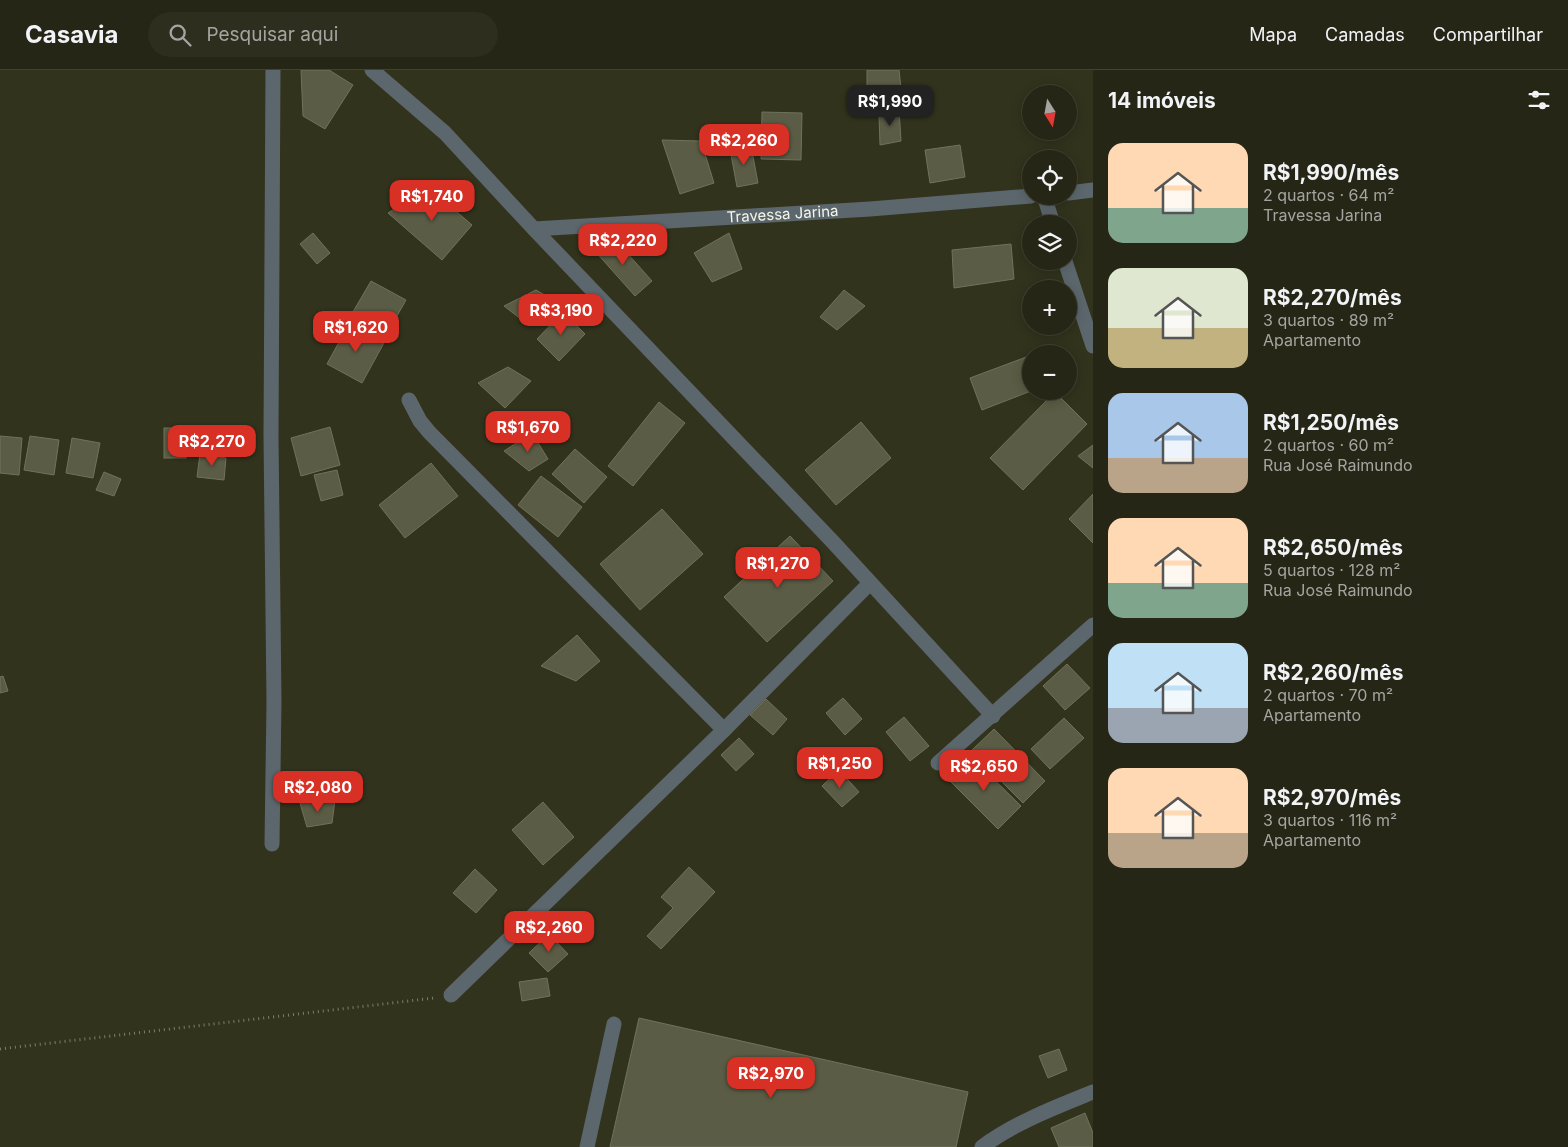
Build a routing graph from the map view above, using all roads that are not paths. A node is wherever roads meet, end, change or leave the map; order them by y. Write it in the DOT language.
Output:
graph roads {
  1 [pos="272,70"];
  2 [pos="372,70"];
  3 [pos="1093,190"];
  4 [pos="1077,192"];
  5 [pos="1022,197"];
  6 [pos="534,229"];
  7 [pos="1068,270"];
  8 [pos="1093,346"];
  9 [pos="408,400"];
  10 [pos="870,582"];
  11 [pos="1093,625"];
  12 [pos="993,716"];
  13 [pos="724,730"];
  14 [pos="938,763"];
  15 [pos="272,844"];
  16 [pos="451,995"];
  17 [pos="614,1024"];
  18 [pos="1093,1092"];
  19 [pos="998,1142"];
  20 [pos="587,1147"];
  21 [pos="982,1147"];
  1 -- 15 [label="street"];
  2 -- 6 [label="street"];
  3 -- 4 [label="street"];
  5 -- 6 [label="street, Travessa Jarina"];
  6 -- 10 [label="street"];
  7 -- 8 [label="street"];
  9 -- 13 [label="street"];
  10 -- 12 [label="street"];
  10 -- 13 [label="street"];
  11 -- 12 [label="street"];
  12 -- 14 [label="street"];
  13 -- 16 [label="street"];
  17 -- 20 [label="street"];
  18 -- 19 [label="street"];
  19 -- 21 [label="street"];
}
